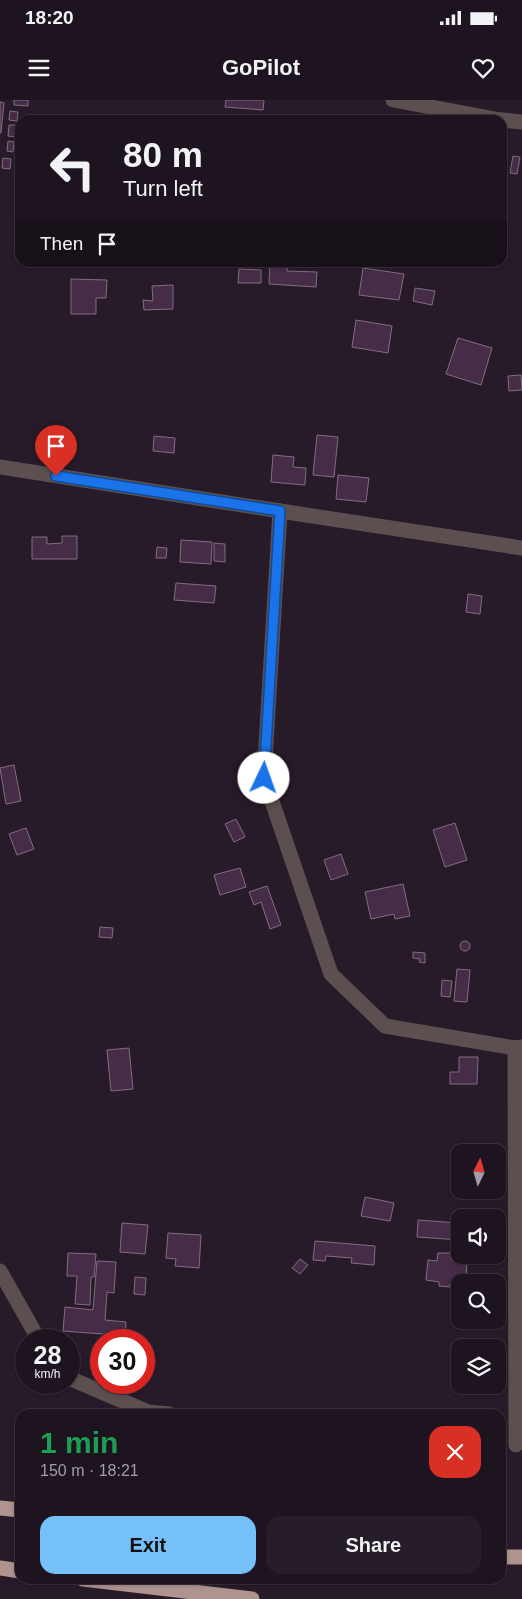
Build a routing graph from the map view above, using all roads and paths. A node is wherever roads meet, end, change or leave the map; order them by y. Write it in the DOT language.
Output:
graph roads {
  1 [pos="393,100"];
  2 [pos="475,115"];
  3 [pos="507,120"];
  4 [pos="522,122"];
  5 [pos="0,467"];
  6 [pos="280,511"];
  7 [pos="522,548"];
  8 [pos="518,1048"];
  9 [pos="0,1271"];
  10 [pos="33,1329"];
  11 [pos="80,1383"];
  12 [pos="141,1409"];
  13 [pos="513,1444"];
  14 [pos="0,1508"];
  15 [pos="15,1510"];
  16 [pos="506,1557"];
  17 [pos="522,1557"];
  18 [pos="0,1568"];
  19 [pos="15,1570"];
  20 [pos="125,1584"];
  21 [pos="252,1599"];
  1 -- 2 [label="street"];
  3 -- 4 [label="street"];
  5 -- 6 [label="street"];
  6 -- 7 [label="street"];
  6 -- 8 [label="street"];
  8 -- 13 [label="street"];
  9 -- 10 [label="street"];
  11 -- 12 [label="street"];
  14 -- 15 [label="highway"];
  16 -- 17 [label="highway"];
  18 -- 19 [label="highway"];
  20 -- 21 [label="highway"];
}
